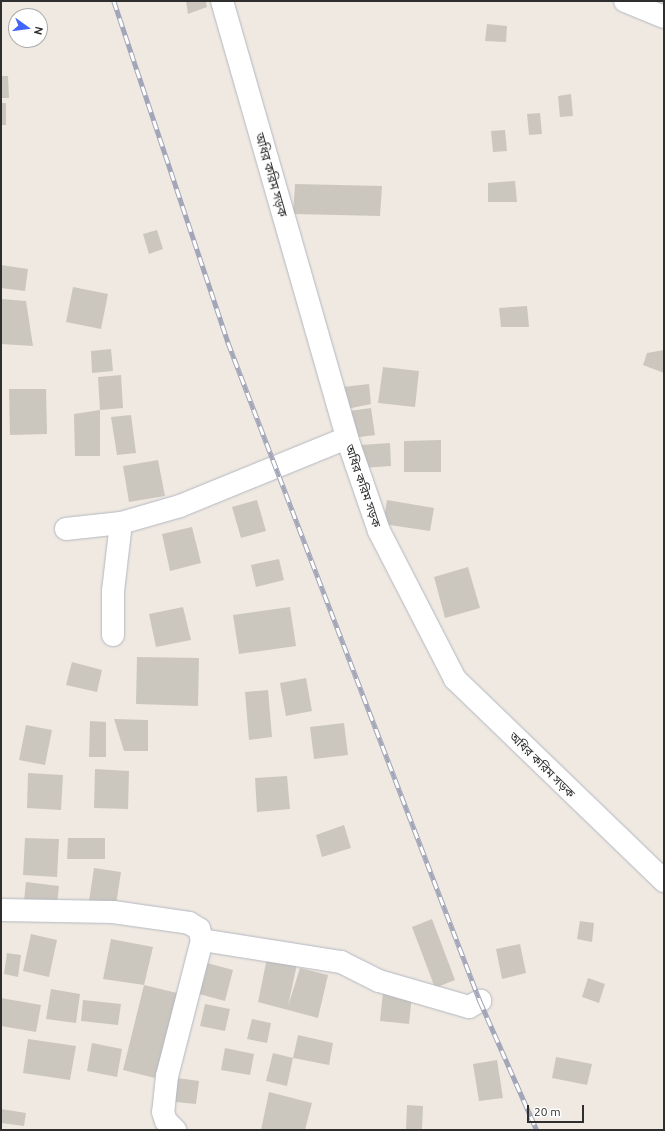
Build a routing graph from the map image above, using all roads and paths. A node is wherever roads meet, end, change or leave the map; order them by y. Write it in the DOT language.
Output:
graph roads {
  1 [pos="222,1"];
  2 [pos="625,1"];
  3 [pos="656,10"];
  4 [pos="347,438"];
  5 [pos="121,523"];
  6 [pos="66,528"];
  7 [pos="113,635"];
  8 [pos="664,881"];
  9 [pos="1,910"];
  10 [pos="202,940"];
  11 [pos="480,1001"];
  12 [pos="175,1130"];
  1 -- 4 [label="street, অধির করিম সড়ক"];
  2 -- 3 [label="street"];
  4 -- 5 [label="street"];
  4 -- 8 [label="street, অধির করিম সড়ক"];
  5 -- 6 [label="street"];
  5 -- 7 [label="street"];
  9 -- 10 [label="street"];
  10 -- 11 [label="street"];
  10 -- 12 [label="street"];
}
